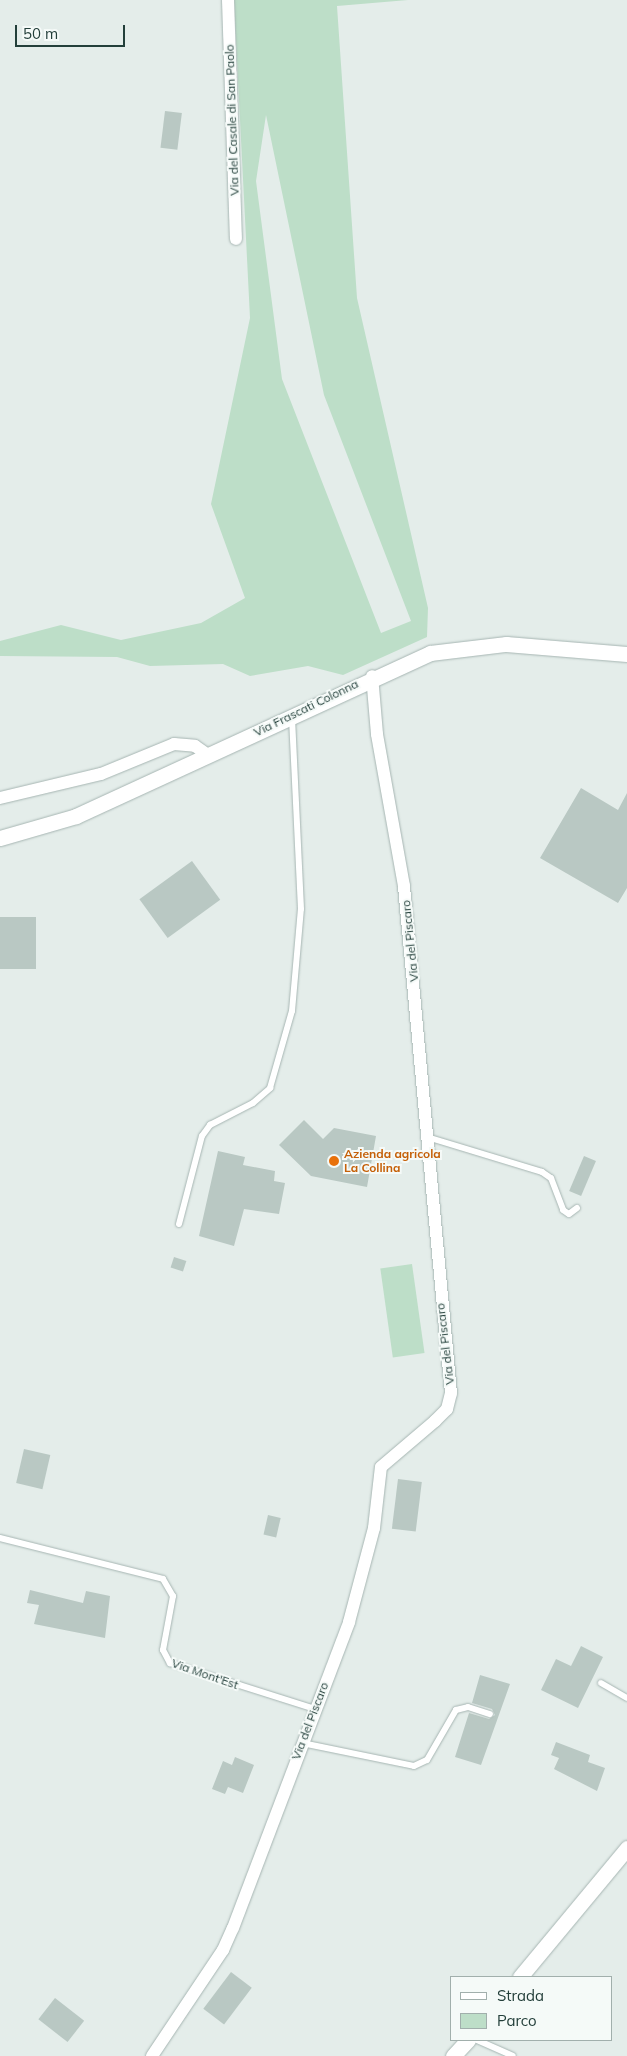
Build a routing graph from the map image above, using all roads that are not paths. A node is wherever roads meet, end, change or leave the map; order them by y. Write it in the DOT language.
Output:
graph roads {
  1 [pos="228,0"];
  2 [pos="236,240"];
  3 [pos="627,654"];
  4 [pos="372,676"];
  5 [pos="292,716"];
  6 [pos="208,755"];
  7 [pos="0,798"];
  8 [pos="0,838"];
  9 [pos="427,1137"];
  10 [pos="577,1208"];
  11 [pos="179,1224"];
  12 [pos="0,1538"];
  13 [pos="601,1684"];
  14 [pos="627,1698"];
  15 [pos="315,1709"];
  16 [pos="490,1714"];
  17 [pos="302,1743"];
  18 [pos="627,1848"];
  19 [pos="521,1976"];
  20 [pos="467,2041"];
  21 [pos="479,2041"];
  22 [pos="152,2056"];
  23 [pos="453,2056"];
  24 [pos="513,2056"];
  1 -- 2 [label="street, Via del Casale di San Paolo"];
  3 -- 4 [label="street, Via Frascati Colonna"];
  4 -- 5 [label="street, Via Frascati Colonna"];
  4 -- 9 [label="street, Via del Piscaro"];
  5 -- 6 [label="street, Via Frascati Colonna"];
  5 -- 11 [label="lane"];
  6 -- 7 [label="street"];
  6 -- 8 [label="street, Via Frascati Colonna"];
  9 -- 10 [label="lane"];
  9 -- 15 [label="street, Via del Piscaro"];
  12 -- 15 [label="lane, Via Mont'Est"];
  13 -- 14 [label="lane"];
  15 -- 17 [label="street, Via del Piscaro"];
  16 -- 17 [label="lane"];
  17 -- 22 [label="street, Via del Piscaro"];
  18 -- 19 [label="street"];
  20 -- 23 [label="street"];
  21 -- 24 [label="lane"];
}
